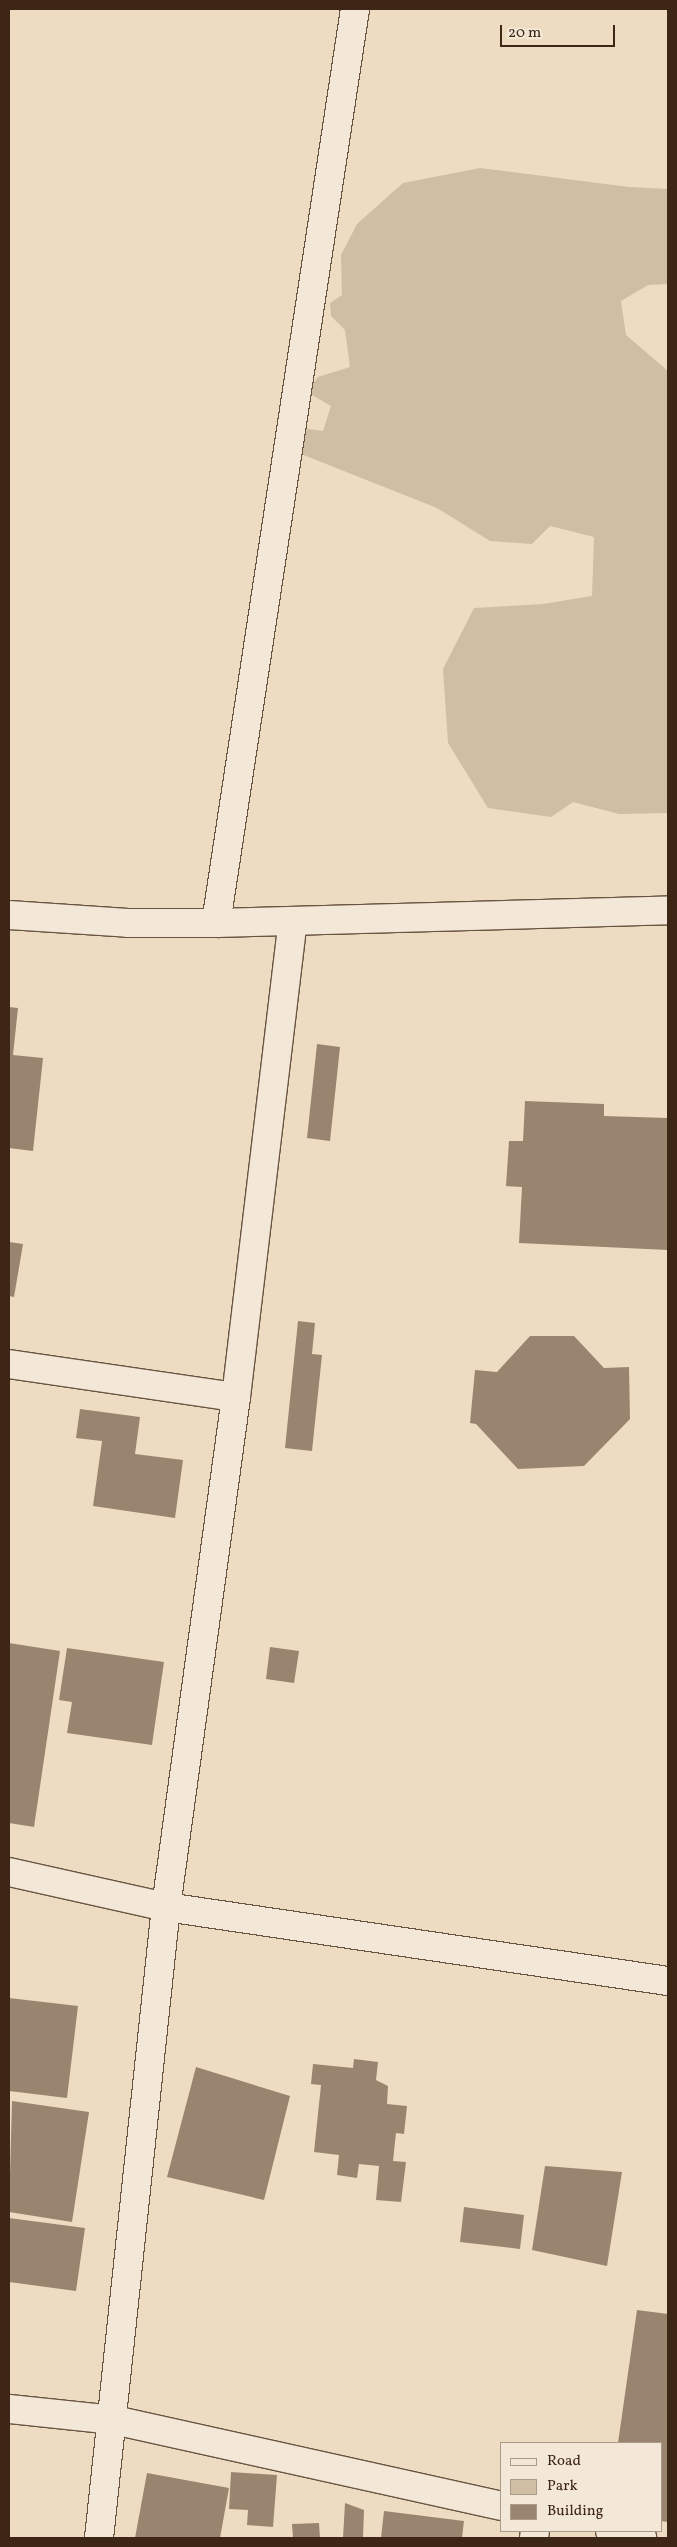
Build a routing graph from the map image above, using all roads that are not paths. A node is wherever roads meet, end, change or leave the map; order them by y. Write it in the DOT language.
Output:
graph roads {
  1 [pos="355,9"];
  2 [pos="668,910"];
  3 [pos="9,915"];
  4 [pos="293,921"];
  5 [pos="216,923"];
  6 [pos="9,1364"];
  7 [pos="236,1397"];
  8 [pos="9,1872"];
  9 [pos="166,1907"];
  10 [pos="668,1981"];
  11 [pos="9,2409"];
  12 [pos="114,2420"];
  13 [pos="500,2506"];
  14 [pos="615,2532"];
  15 [pos="99,2538"];
  16 [pos="642,2538"];
  1 -- 5 [label="street"];
  2 -- 4 [label="street"];
  3 -- 5 [label="street"];
  4 -- 5 [label="street"];
  4 -- 7 [label="street"];
  6 -- 7 [label="street"];
  7 -- 9 [label="street"];
  8 -- 9 [label="street"];
  9 -- 10 [label="street"];
  9 -- 12 [label="street"];
  11 -- 12 [label="street"];
  12 -- 13 [label="street"];
  12 -- 15 [label="street"];
  14 -- 16 [label="street"];
}
